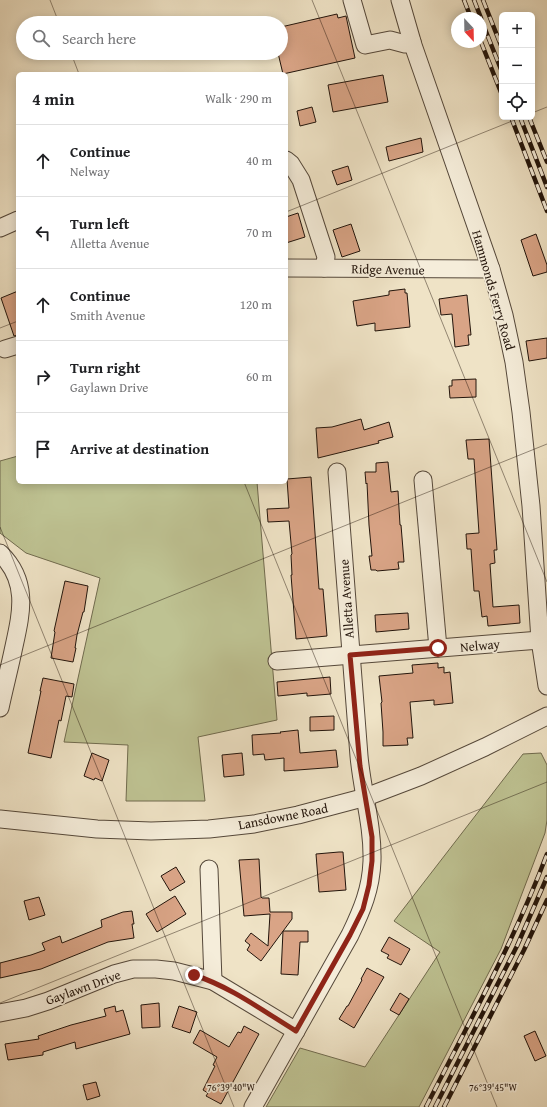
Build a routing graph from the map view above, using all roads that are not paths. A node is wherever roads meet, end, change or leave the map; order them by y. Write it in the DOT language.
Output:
graph roads {
  1 [pos="352,0"];
  2 [pos="400,0"];
  3 [pos="412,42"];
  4 [pos="288,162"];
  5 [pos="16,221"];
  6 [pos="0,228"];
  7 [pos="288,268"];
  8 [pos="324,268"];
  9 [pos="490,269"];
  10 [pos="337,472"];
  11 [pos="423,480"];
  12 [pos="0,553"];
  13 [pos="540,640"];
  14 [pos="438,648"];
  15 [pos="350,655"];
  16 [pos="277,661"];
  17 [pos="547,686"];
  18 [pos="0,708"];
  19 [pos="547,716"];
  20 [pos="366,797"];
  21 [pos="0,820"];
  22 [pos="209,869"];
  23 [pos="213,981"];
  24 [pos="0,1013"];
  25 [pos="296,1031"];
  26 [pos="253,1107"];
  1 -- 3 [label="street"];
  2 -- 3 [label="street, Hammonds Ferry Road"];
  3 -- 9 [label="street, Hammonds Ferry Road"];
  4 -- 8 [label="street"];
  5 -- 6 [label="street"];
  7 -- 8 [label="street, Ridge Avenue"];
  8 -- 9 [label="street, Ridge Avenue"];
  9 -- 13 [label="street, Hammonds Ferry Road"];
  10 -- 15 [label="street, Alletta Avenue"];
  11 -- 14 [label="street"];
  12 -- 18 [label="street"];
  13 -- 14 [label="street, Nelway"];
  13 -- 17 [label="street, Hammonds Ferry Road"];
  14 -- 15 [label="street, Nelway"];
  15 -- 16 [label="street, Nelway"];
  15 -- 20 [label="street, Alletta Avenue"];
  19 -- 20 [label="street, Lansdowne Road"];
  20 -- 21 [label="street, Lansdowne Road"];
  20 -- 25 [label="street, Alletta Avenue"];
  22 -- 23 [label="street"];
  23 -- 24 [label="street, Gaylawn Drive"];
  23 -- 25 [label="street, Gaylawn Drive"];
  25 -- 26 [label="street, Alletta Avenue"];
}
